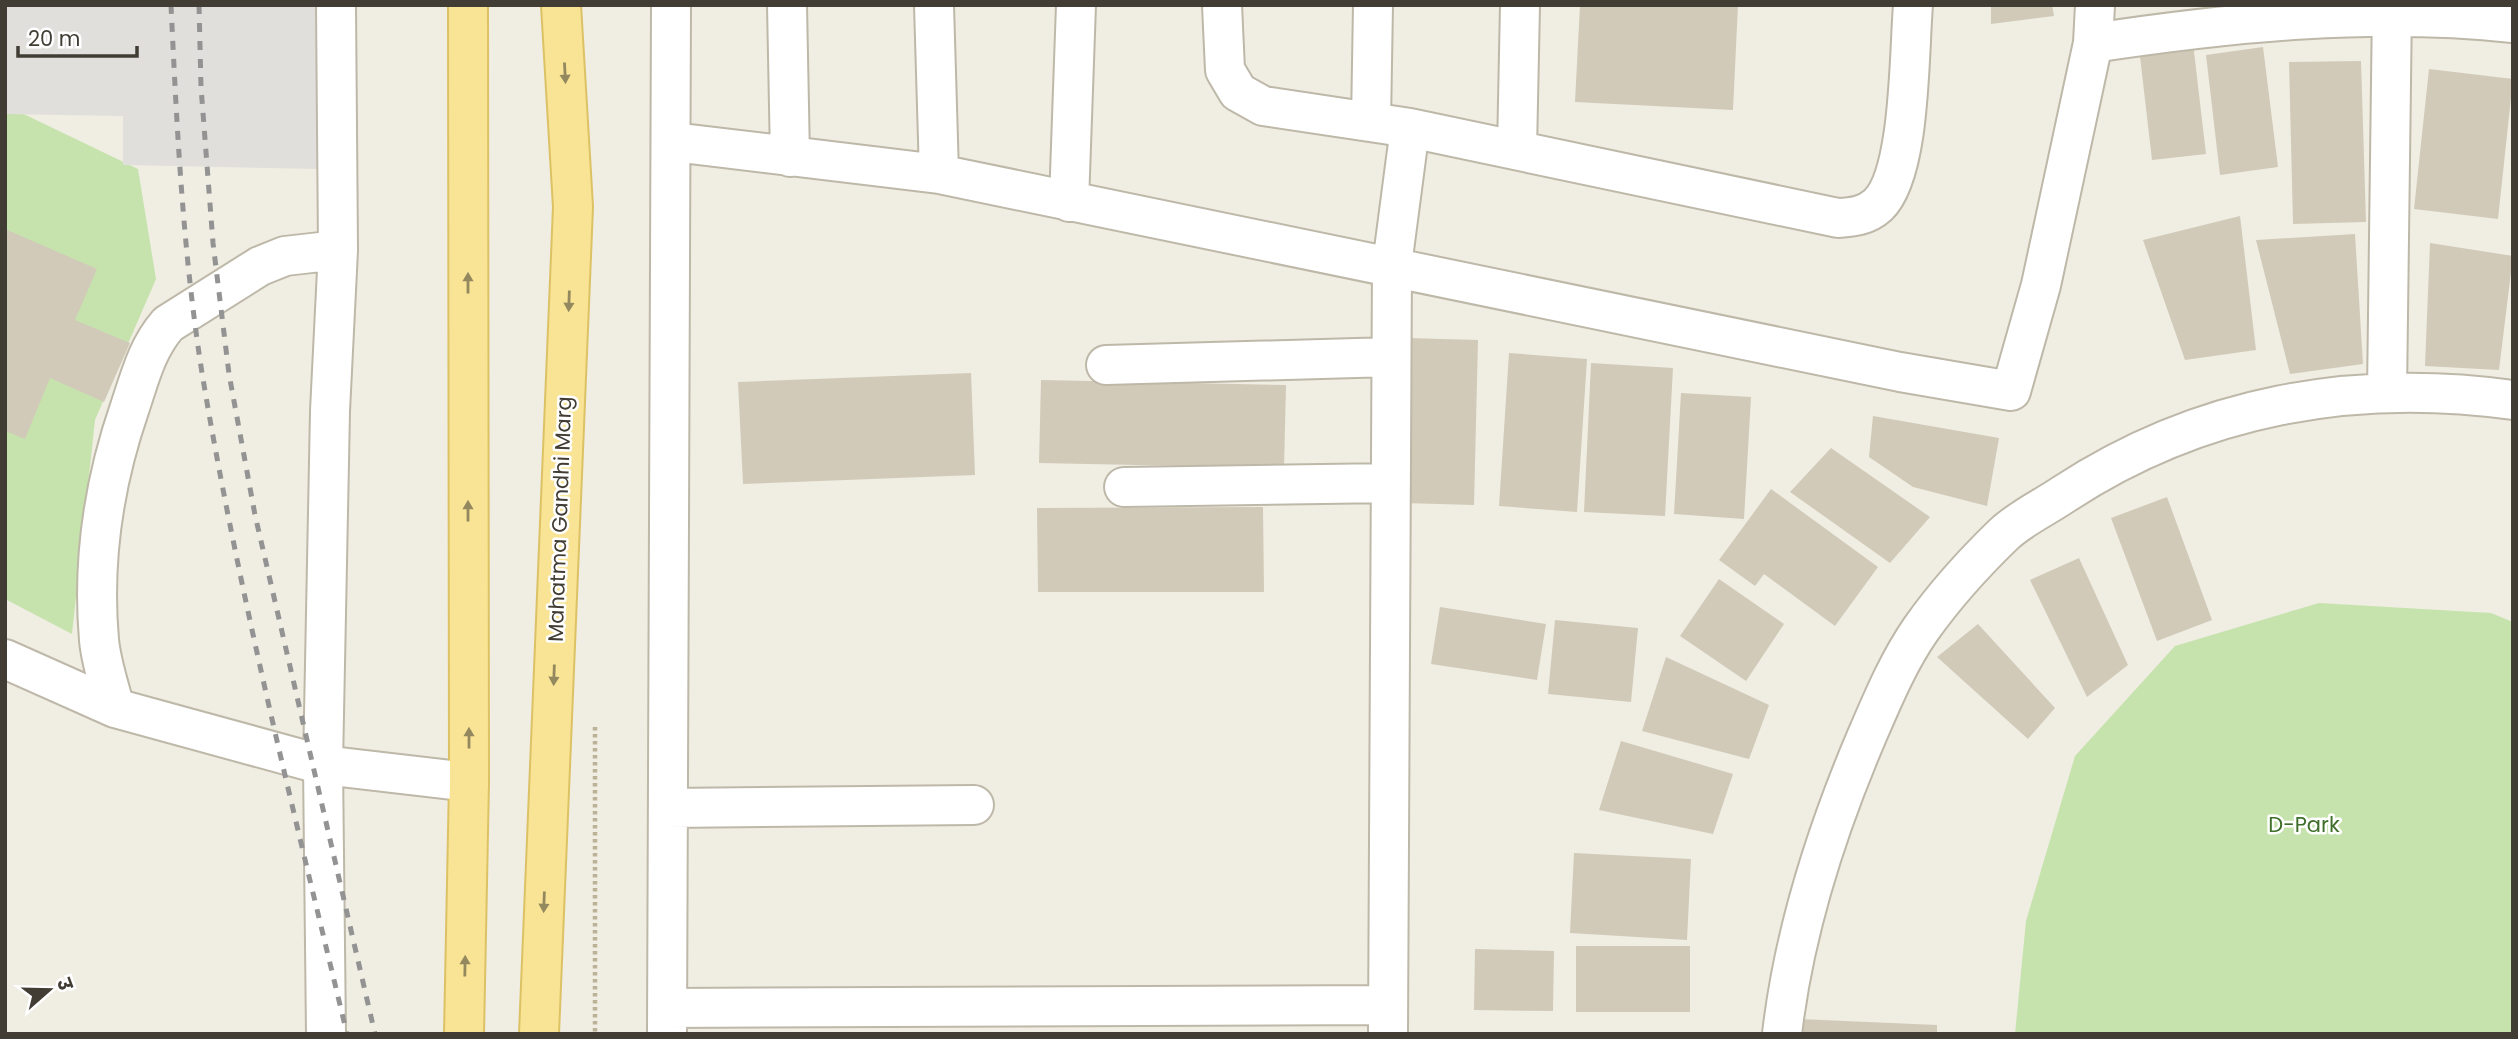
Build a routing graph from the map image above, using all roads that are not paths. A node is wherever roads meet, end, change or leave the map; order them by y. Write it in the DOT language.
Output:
graph roads {
  1 [pos="336,5"];
  2 [pos="468,5"];
  3 [pos="561,5"];
  4 [pos="671,5"];
  5 [pos="787,5"];
  6 [pos="934,5"];
  7 [pos="1076,5"];
  8 [pos="1222,5"];
  9 [pos="1373,5"];
  10 [pos="1520,5"];
  11 [pos="1913,5"];
  12 [pos="2095,5"];
  13 [pos="2392,11"];
  14 [pos="2513,23"];
  15 [pos="2093,43"];
  16 [pos="1371,122"];
  17 [pos="1410,128"];
  18 [pos="673,142"];
  19 [pos="1517,150"];
  20 [pos="790,157"];
  21 [pos="939,174"];
  22 [pos="1069,202"];
  23 [pos="338,250"];
  24 [pos="1392,265"];
  25 [pos="1391,357"];
  26 [pos="1106,365"];
  27 [pos="2387,393"];
  28 [pos="2513,400"];
  29 [pos="1391,483"];
  30 [pos="1124,487"];
  31 [pos="5,659"];
  32 [pos="115,708"];
  33 [pos="323,765"];
  34 [pos="469,782"];
  35 [pos="974,805"];
  36 [pos="668,808"];
  37 [pos="1388,1019"];
  38 [pos="667,1021"];
  39 [pos="326,1034"];
  40 [pos="464,1034"];
  41 [pos="538,1034"];
  42 [pos="1782,1034"];
  1 -- 23 [label="street"];
  34 -- 2 [label="main road, one-way"];
  3 -- 41 [label="main road, Mahatma Gandhi Marg, one-way"];
  4 -- 18 [label="street"];
  5 -- 20 [label="street"];
  6 -- 21 [label="street"];
  7 -- 22 [label="street"];
  8 -- 16 [label="street"];
  9 -- 16 [label="street"];
  10 -- 19 [label="street"];
  11 -- 19 [label="street"];
  12 -- 15 [label="street"];
  13 -- 14 [label="street"];
  13 -- 15 [label="street"];
  13 -- 27 [label="street"];
  15 -- 24 [label="street"];
  16 -- 17 [label="street"];
  17 -- 19 [label="street"];
  17 -- 24 [label="street"];
  18 -- 20 [label="street"];
  18 -- 36 [label="street"];
  20 -- 21 [label="street"];
  21 -- 22 [label="street"];
  22 -- 24 [label="street"];
  23 -- 32 [label="street"];
  23 -- 33 [label="street"];
  24 -- 25 [label="street"];
  25 -- 26 [label="street"];
  25 -- 29 [label="street"];
  27 -- 28 [label="street"];
  27 -- 42 [label="street"];
  29 -- 30 [label="street"];
  29 -- 37 [label="street"];
  31 -- 32 [label="street"];
  32 -- 33 [label="street"];
  33 -- 34 [label="street"];
  33 -- 39 [label="street"];
  40 -- 34 [label="main road, one-way"];
  35 -- 36 [label="street"];
  36 -- 38 [label="street"];
  37 -- 38 [label="street"];
}
